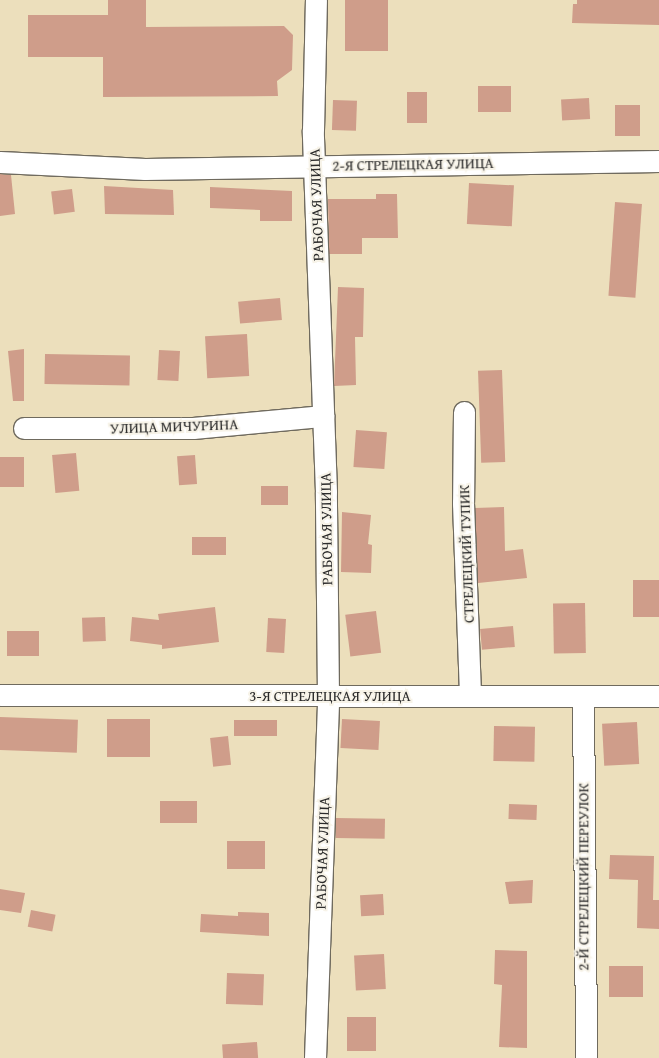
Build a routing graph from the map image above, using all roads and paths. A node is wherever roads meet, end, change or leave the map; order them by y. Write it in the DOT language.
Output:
graph roads {
  1 [pos="316,0"];
  2 [pos="659,161"];
  3 [pos="0,162"];
  4 [pos="314,165"];
  5 [pos="464,412"];
  6 [pos="323,416"];
  7 [pos="24,428"];
  8 [pos="0,695"];
  9 [pos="328,696"];
  10 [pos="470,696"];
  11 [pos="583,696"];
  12 [pos="659,696"];
  13 [pos="315,1058"];
  14 [pos="586,1058"];
  1 -- 4 [label="street, РАБОЧАЯ УЛИЦА"];
  2 -- 4 [label="street, 2-Я СТРЕЛЕЦКАЯ УЛИЦА"];
  3 -- 4 [label="street, 2-Я СТРЕЛЕЦКАЯ УЛИЦА"];
  4 -- 6 [label="street, РАБОЧАЯ УЛИЦА"];
  5 -- 10 [label="street, СТРЕЛЕЦКИЙ ТУПИК"];
  6 -- 7 [label="street, УЛИЦА МИЧУРИНА"];
  6 -- 9 [label="street, РАБОЧАЯ УЛИЦА"];
  8 -- 9 [label="street, 3-Я СТРЕЛЕЦКАЯ УЛИЦА"];
  9 -- 10 [label="street, 3-Я СТРЕЛЕЦКАЯ УЛИЦА"];
  9 -- 13 [label="street, РАБОЧАЯ УЛИЦА"];
  10 -- 11 [label="street, 3-Я СТРЕЛЕЦКАЯ УЛИЦА"];
  11 -- 12 [label="street, 3-Я СТРЕЛЕЦКАЯ УЛИЦА"];
  11 -- 14 [label="street, 2-Й СТРЕЛЕЦКИЙ ПЕРЕУЛОК"];
}
